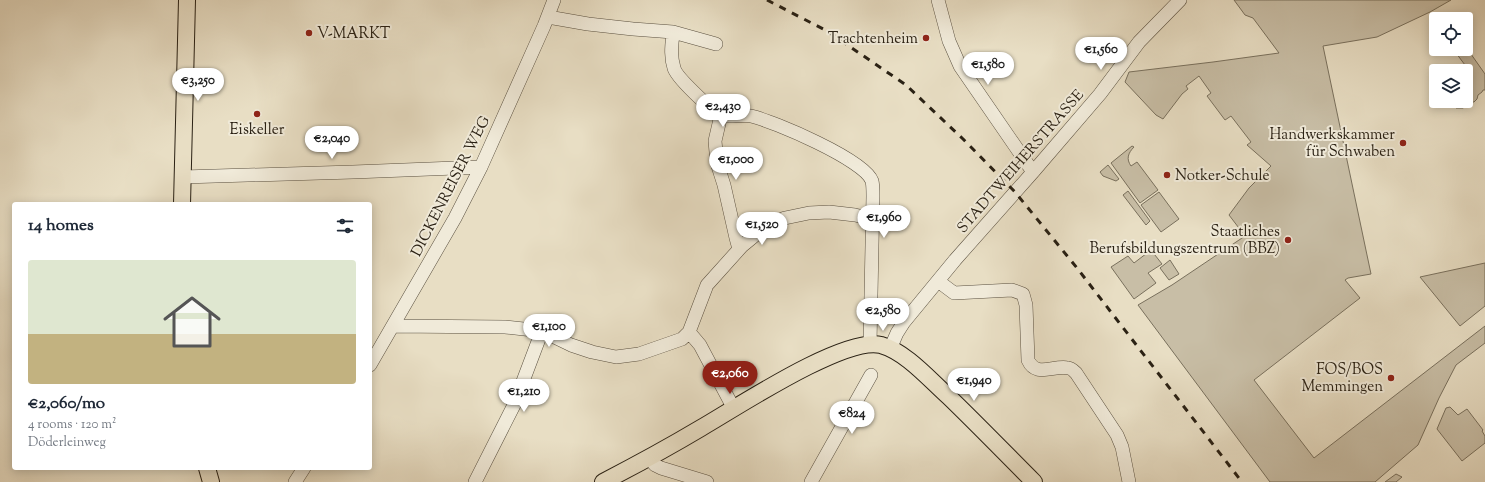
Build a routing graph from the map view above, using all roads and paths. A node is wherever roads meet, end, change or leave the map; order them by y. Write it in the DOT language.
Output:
graph roads {
  1 [pos="186,0"];
  2 [pos="554,0"];
  3 [pos="938,0"];
  4 [pos="1180,0"];
  5 [pos="548,17"];
  6 [pos="673,32"];
  7 [pos="716,44"];
  8 [pos="721,115"];
  9 [pos="481,167"];
  10 [pos="1033,172"];
  11 [pos="183,177"];
  12 [pos="182,202"];
  13 [pos="872,219"];
  14 [pos="739,249"];
  15 [pos="938,281"];
  16 [pos="393,326"];
  17 [pos="542,331"];
  18 [pos="689,332"];
  19 [pos="870,344"];
  20 [pos="890,349"];
  21 [pos="372,362"];
  22 [pos="871,375"];
  23 [pos="734,409"];
  24 [pos="649,458"];
  25 [pos="205,470"];
  26 [pos="207,470"];
  27 [pos="303,470"];
  28 [pos="202,482"];
  29 [pos="211,482"];
  30 [pos="295,482"];
  31 [pos="475,482"];
  32 [pos="603,482"];
  33 [pos="707,482"];
  34 [pos="811,482"];
  35 [pos="1034,482"];
  36 [pos="1129,482"];
  1 -- 11 [label="main road"];
  2 -- 5 [label="street, DICKENREISER WEG"];
  3 -- 10 [label="street"];
  4 -- 10 [label="street, STADTWEIHERSTRASSE"];
  5 -- 6 [label="street"];
  5 -- 9 [label="street, DICKENREISER WEG"];
  6 -- 7 [label="street"];
  6 -- 8 [label="street"];
  8 -- 13 [label="street"];
  8 -- 14 [label="street"];
  9 -- 11 [label="street"];
  9 -- 16 [label="street, DICKENREISER WEG"];
  10 -- 15 [label="street, STADTWEIHERSTRASSE"];
  11 -- 12 [label="main road"];
  13 -- 14 [label="street"];
  13 -- 19 [label="street"];
  14 -- 18 [label="street"];
  15 -- 20 [label="street, STADTWEIHERSTRASSE"];
  15 -- 36 [label="street"];
  16 -- 17 [label="street"];
  16 -- 21 [label="street, DICKENREISER WEG"];
  17 -- 18 [label="street"];
  17 -- 31 [label="street"];
  18 -- 23 [label="street"];
  19 -- 20 [label="main road"];
  19 -- 23 [label="main road"];
  20 -- 35 [label="main road"];
  22 -- 34 [label="street"];
  23 -- 24 [label="main road"];
  24 -- 32 [label="main road"];
  24 -- 33 [label="street"];
  25 -- 28 [label="main road"];
  26 -- 29 [label="main road"];
  27 -- 30 [label="street"];
}
